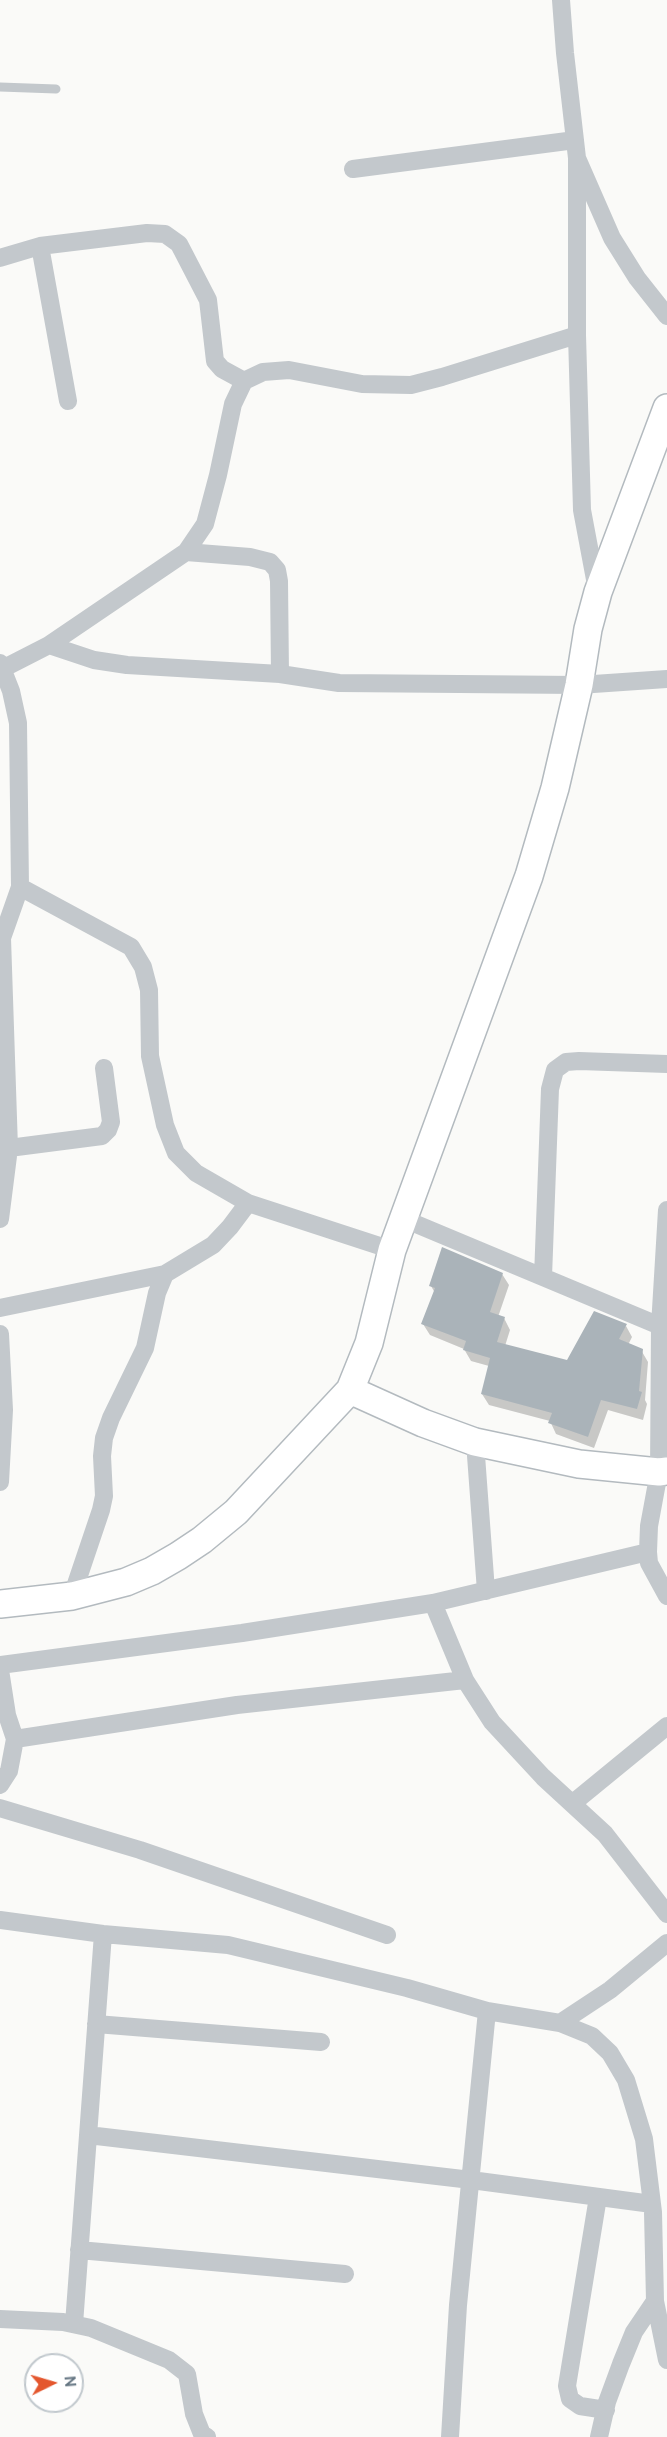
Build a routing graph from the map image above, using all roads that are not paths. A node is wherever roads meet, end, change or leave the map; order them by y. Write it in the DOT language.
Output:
graph roads {
  1 [pos="561,0"];
  2 [pos="0,87"];
  3 [pos="56,89"];
  4 [pos="576,149"];
  5 [pos="353,169"];
  6 [pos="40,246"];
  7 [pos="0,258"];
  8 [pos="667,316"];
  9 [pos="577,335"];
  10 [pos="244,381"];
  11 [pos="68,401"];
  12 [pos="665,425"];
  13 [pos="186,552"];
  14 [pos="597,592"];
  15 [pos="49,645"];
  16 [pos="2,665"];
  17 [pos="280,674"];
  18 [pos="667,679"];
  19 [pos="579,685"];
  20 [pos="20,887"];
  21 [pos="1,938"];
  22 [pos="667,1064"];
  23 [pos="104,1068"];
  24 [pos="9,1148"];
  25 [pos="248,1203"];
  26 [pos="667,1210"];
  27 [pos="0,1219"];
  28 [pos="404,1219"];
  29 [pos="392,1250"];
  30 [pos="165,1274"];
  31 [pos="543,1277"];
  32 [pos="0,1308"];
  33 [pos="660,1326"];
  34 [pos="0,1334"];
  35 [pos="350,1390"];
  36 [pos="475,1443"];
  37 [pos="663,1471"];
  38 [pos="0,1482"];
  39 [pos="648,1552"];
  40 [pos="486,1591"];
  41 [pos="72,1596"];
  42 [pos="667,1596"];
  43 [pos="0,1604"];
  44 [pos="433,1604"];
  45 [pos="0,1665"];
  46 [pos="0,1670"];
  47 [pos="465,1680"];
  48 [pos="4,1716"];
  49 [pos="667,1726"];
  50 [pos="15,1739"];
  51 [pos="0,1785"];
  52 [pos="573,1803"];
  53 [pos="0,1808"];
  54 [pos="667,1914"];
  55 [pos="0,1920"];
  56 [pos="103,1934"];
  57 [pos="387,1935"];
  58 [pos="667,1943"];
  59 [pos="487,2011"];
  60 [pos="560,2023"];
  61 [pos="96,2024"];
  62 [pos="321,2042"];
  63 [pos="88,2136"];
  64 [pos="471,2180"];
  65 [pos="598,2197"];
  66 [pos="652,2204"];
  67 [pos="79,2250"];
  68 [pos="660,2266"];
  69 [pos="345,2274"];
  70 [pos="655,2301"];
  71 [pos="0,2319"];
  72 [pos="74,2324"];
  73 [pos="667,2360"];
  74 [pos="606,2410"];
  75 [pos="203,2436"];
  76 [pos="450,2437"];
  77 [pos="599,2437"];
  1 -- 4 [label="street"];
  2 -- 3 [label="lane"];
  4 -- 5 [label="street"];
  4 -- 8 [label="street"];
  4 -- 9 [label="street"];
  6 -- 7 [label="street"];
  6 -- 10 [label="street"];
  6 -- 11 [label="street"];
  9 -- 10 [label="street"];
  9 -- 14 [label="street"];
  10 -- 13 [label="street"];
  12 -- 14 [label="street"];
  13 -- 15 [label="street"];
  13 -- 17 [label="street"];
  14 -- 19 [label="street"];
  15 -- 16 [label="street"];
  15 -- 17 [label="street"];
  16 -- 20 [label="street"];
  17 -- 19 [label="street"];
  18 -- 19 [label="street"];
  19 -- 28 [label="street"];
  20 -- 21 [label="street"];
  20 -- 25 [label="street"];
  21 -- 24 [label="street"];
  22 -- 31 [label="street"];
  23 -- 24 [label="street"];
  24 -- 27 [label="street"];
  25 -- 29 [label="street"];
  25 -- 30 [label="street"];
  26 -- 33 [label="street"];
  28 -- 29 [label="street"];
  28 -- 31 [label="street"];
  29 -- 35 [label="street"];
  30 -- 32 [label="street"];
  30 -- 41 [label="street"];
  31 -- 33 [label="street"];
  33 -- 37 [label="street"];
  34 -- 38 [label="street"];
  35 -- 36 [label="street"];
  35 -- 41 [label="street"];
  36 -- 37 [label="street"];
  36 -- 40 [label="street"];
  37 -- 39 [label="street"];
  39 -- 40 [label="street"];
  39 -- 42 [label="street"];
  40 -- 44 [label="street"];
  41 -- 43 [label="street"];
  44 -- 45 [label="street"];
  44 -- 47 [label="street"];
  46 -- 48 [label="street"];
  47 -- 50 [label="street"];
  47 -- 52 [label="street"];
  48 -- 50 [label="street"];
  49 -- 52 [label="street"];
  50 -- 51 [label="street"];
  52 -- 54 [label="street"];
  53 -- 57 [label="street"];
  55 -- 56 [label="street"];
  56 -- 59 [label="street"];
  56 -- 61 [label="street"];
  58 -- 60 [label="street"];
  59 -- 60 [label="street"];
  59 -- 64 [label="street"];
  60 -- 66 [label="street"];
  61 -- 62 [label="street"];
  61 -- 63 [label="street"];
  63 -- 64 [label="street"];
  63 -- 67 [label="street"];
  64 -- 65 [label="street"];
  64 -- 76 [label="street"];
  65 -- 66 [label="street"];
  65 -- 74 [label="street"];
  66 -- 68 [label="street"];
  67 -- 69 [label="street"];
  67 -- 72 [label="street"];
  68 -- 70 [label="street"];
  70 -- 73 [label="street"];
  70 -- 74 [label="street"];
  71 -- 72 [label="street"];
  72 -- 75 [label="street"];
  74 -- 77 [label="street"];
}
